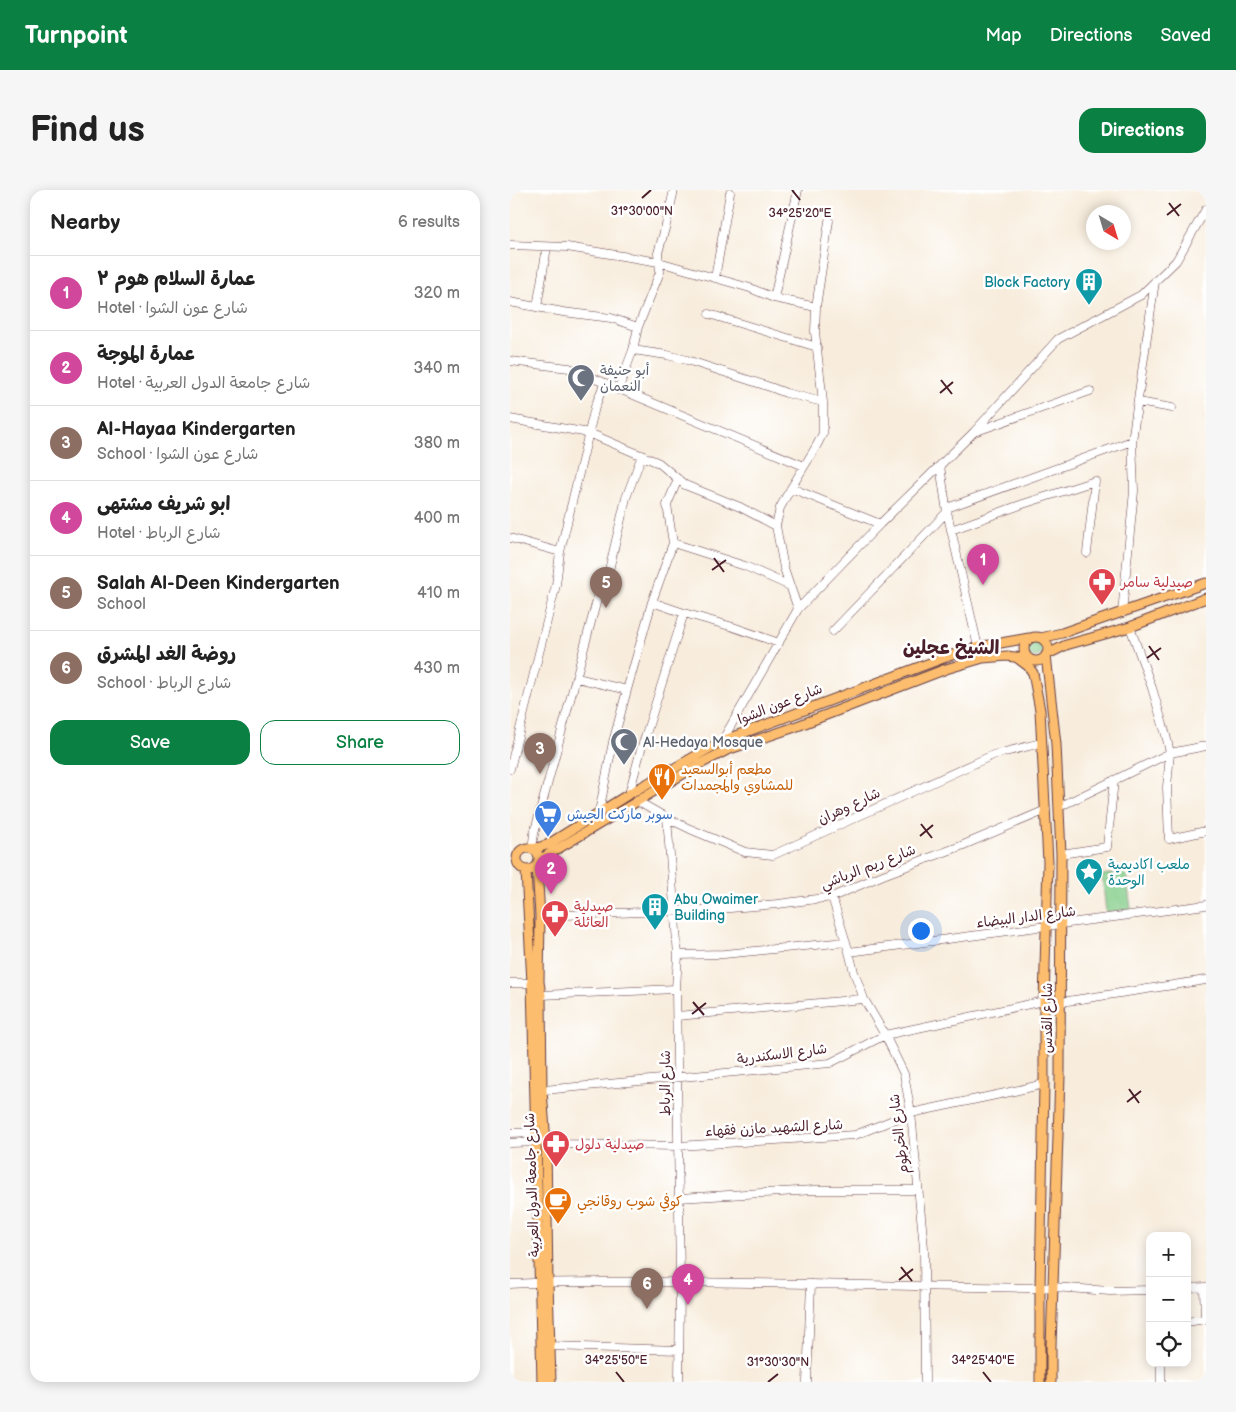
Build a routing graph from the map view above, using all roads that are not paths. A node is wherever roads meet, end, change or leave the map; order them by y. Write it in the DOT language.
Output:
graph roads {
  1 [pos="674,190"];
  2 [pos="798,190"];
  3 [pos="730,193"];
  4 [pos="1206,209"];
  5 [pos="829,221"];
  6 [pos="510,245"];
  7 [pos="546,247"];
  8 [pos="659,262"];
  9 [pos="715,278"];
  10 [pos="1155,281"];
  11 [pos="774,298"];
  12 [pos="510,302"];
  13 [pos="537,307"];
  14 [pos="816,307"];
  15 [pos="709,314"];
  16 [pos="638,327"];
  17 [pos="817,347"];
  18 [pos="634,350"];
  19 [pos="510,361"];
  20 [pos="604,384"];
  21 [pos="618,390"];
  22 [pos="1090,391"];
  23 [pos="823,402"];
  24 [pos="1138,402"];
  25 [pos="1172,408"];
  26 [pos="510,419"];
  27 [pos="974,432"];
  28 [pos="589,433"];
  29 [pos="1132,441"];
  30 [pos="642,455"];
  31 [pos="804,466"];
  32 [pos="940,466"];
  33 [pos="678,479"];
  34 [pos="791,488"];
  35 [pos="947,510"];
  36 [pos="880,524"];
  37 [pos="776,526"];
  38 [pos="951,530"];
  39 [pos="510,538"];
  40 [pos="673,543"];
  41 [pos="560,552"];
  42 [pos="1087,553"];
  43 [pos="1206,583"];
  44 [pos="790,586"];
  45 [pos="1206,598"];
  46 [pos="652,602"];
  47 [pos="798,610"];
  48 [pos="684,613"];
  49 [pos="1122,613"];
  50 [pos="1130,627"];
  51 [pos="833,631"];
  52 [pos="1029,638"];
  53 [pos="1041,638"];
  54 [pos="779,643"];
  55 [pos="978,647"];
  56 [pos="1061,648"];
  57 [pos="1046,656"];
  58 [pos="1016,657"];
  59 [pos="1028,659"];
  60 [pos="1047,670"];
  61 [pos="1032,673"];
  62 [pos="577,678"];
  63 [pos="627,690"];
  64 [pos="722,740"];
  65 [pos="1042,743"];
  66 [pos="1206,746"];
  67 [pos="1170,753"];
  68 [pos="510,770"];
  69 [pos="1114,780"];
  70 [pos="629,794"];
  71 [pos="637,802"];
  72 [pos="1060,807"];
  73 [pos="1046,810"];
  74 [pos="599,812"];
  75 [pos="667,818"];
  76 [pos="1206,832"];
  77 [pos="532,845"];
  78 [pos="510,850"];
  79 [pos="521,850"];
  80 [pos="1061,854"];
  81 [pos="538,863"];
  82 [pos="519,868"];
  83 [pos="832,898"];
  84 [pos="1206,905"];
  85 [pos="674,910"];
  86 [pos="540,916"];
  87 [pos="1061,925"];
  88 [pos="1046,927"];
  89 [pos="846,942"];
  90 [pos="850,952"];
  91 [pos="678,955"];
  92 [pos="1206,980"];
  93 [pos="532,982"];
  94 [pos="510,983"];
  95 [pos="676,989"];
  96 [pos="541,995"];
  97 [pos="864,999"];
  98 [pos="1044,1001"];
  99 [pos="1061,1002"];
  100 [pos="677,1016"];
  101 [pos="885,1035"];
  102 [pos="678,1077"];
  103 [pos="1044,1084"];
  104 [pos="544,1090"];
  105 [pos="911,1113"];
  106 [pos="510,1133"];
  107 [pos="543,1136"];
  108 [pos="536,1142"];
  109 [pos="510,1143"];
  110 [pos="678,1146"];
  111 [pos="918,1190"];
  112 [pos="680,1198"];
  113 [pos="544,1282"];
  114 [pos="680,1282"];
  115 [pos="510,1284"];
  116 [pos="811,1284"];
  117 [pos="924,1287"];
  118 [pos="1053,1287"];
  119 [pos="1040,1288"];
  120 [pos="1191,1288"];
  121 [pos="1205,1288"];
  122 [pos="1146,1290"];
  123 [pos="1191,1321"];
  124 [pos="550,1346"];
  125 [pos="679,1350"];
  126 [pos="1161,1367"];
  127 [pos="542,1382"];
  128 [pos="551,1382"];
  129 [pos="679,1382"];
  130 [pos="807,1382"];
  131 [pos="925,1382"];
  132 [pos="1040,1382"];
  133 [pos="1052,1382"];
  134 [pos="1161,1382"];
  1 -- 8 [label="street"];
  2 -- 11 [label="street"];
  3 -- 9 [label="street"];
  4 -- 10 [label="street"];
  5 -- 14 [label="street"];
  6 -- 7 [label="street"];
  7 -- 8 [label="street"];
  7 -- 13 [label="street"];
  8 -- 9 [label="street"];
  8 -- 16 [label="street"];
  9 -- 11 [label="street"];
  10 -- 24 [label="street"];
  10 -- 27 [label="street"];
  11 -- 14 [label="street"];
  12 -- 13 [label="street"];
  13 -- 16 [label="street"];
  14 -- 17 [label="street"];
  15 -- 17 [label="street"];
  16 -- 18 [label="street"];
  17 -- 23 [label="street"];
  18 -- 21 [label="street"];
  18 -- 23 [label="street"];
  19 -- 20 [label="street"];
  20 -- 21 [label="street"];
  20 -- 28 [label="street"];
  21 -- 31 [label="street"];
  22 -- 27 [label="street"];
  23 -- 31 [label="street"];
  24 -- 25 [label="street"];
  24 -- 29 [label="street"];
  26 -- 28 [label="street"];
  27 -- 32 [label="street"];
  28 -- 30 [label="street"];
  28 -- 41 [label="street"];
  29 -- 35 [label="street"];
  29 -- 49 [label="street"];
  30 -- 33 [label="street"];
  30 -- 62 [label="street"];
  31 -- 34 [label="street"];
  32 -- 35 [label="street"];
  32 -- 36 [label="street"];
  33 -- 37 [label="street"];
  33 -- 40 [label="street"];
  34 -- 36 [label="street"];
  34 -- 37 [label="street"];
  35 -- 38 [label="street"];
  35 -- 51 [label="street"];
  36 -- 47 [label="street"];
  37 -- 44 [label="street"];
  38 -- 42 [label="street"];
  38 -- 55 [label="street"];
  39 -- 41 [label="street"];
  40 -- 44 [label="street"];
  40 -- 46 [label="street"];
  41 -- 68 [label="street"];
  43 -- 49 [label="main road"];
  44 -- 47 [label="street"];
  45 -- 50 [label="main road"];
  46 -- 48 [label="street"];
  46 -- 63 [label="street"];
  47 -- 54 [label="street"];
  48 -- 54 [label="street"];
  48 -- 70 [label="street"];
  49 -- 53 [label="main road"];
  50 -- 56 [label="main road"];
  50 -- 67 [label="street"];
  52 -- 53 [label="main road"];
  52 -- 55 [label="main road, شارع عون الشوا"];
  52 -- 59 [label="main road"];
  53 -- 57 [label="main road"];
  54 -- 64 [label="street"];
  55 -- 64 [label="main road, شارع عون الشوا"];
  56 -- 57 [label="main road"];
  56 -- 60 [label="main road"];
  57 -- 59 [label="main road"];
  57 -- 60 [label="main road, شارع القدس"];
  58 -- 59 [label="main road, شارع عون الشوا"];
  58 -- 61 [label="main road"];
  58 -- 71 [label="main road, شارع عون الشوا"];
  59 -- 61 [label="main road, شارع القدس"];
  60 -- 72 [label="main road, شارع القدس"];
  61 -- 65 [label="main road, شارع القدس"];
  62 -- 63 [label="street"];
  62 -- 77 [label="street"];
  63 -- 74 [label="street"];
  64 -- 70 [label="main road, شارع عون الشوا"];
  65 -- 73 [label="main road, شارع القدس"];
  65 -- 75 [label="street, شارع وهران"];
  66 -- 67 [label="street"];
  67 -- 69 [label="street"];
  67 -- 76 [label="street"];
  69 -- 72 [label="street"];
  69 -- 80 [label="street"];
  70 -- 74 [label="main road, شارع عون الشوا"];
  71 -- 75 [label="street"];
  71 -- 81 [label="main road, شارع عون الشوا"];
  72 -- 80 [label="main road, شارع القدس"];
  73 -- 83 [label="street, شارع ريم الرياشي"];
  73 -- 88 [label="main road, شارع القدس"];
  74 -- 77 [label="main road, شارع عون الشوا"];
  75 -- 85 [label="street, شارع الرباط"];
  77 -- 79 [label="main road"];
  77 -- 81 [label="main road"];
  78 -- 79 [label="main road"];
  79 -- 82 [label="main road"];
  80 -- 87 [label="main road, شارع القدس"];
  81 -- 82 [label="main road"];
  81 -- 86 [label="main road, شارع جامعة الدول العربية"];
  82 -- 93 [label="main road, شارع جامعة الدول العربية"];
  83 -- 85 [label="street, شارع ريم الرياشي"];
  83 -- 89 [label="street, شارع الخرطوم"];
  84 -- 87 [label="street, شارع الدار البيضاء"];
  85 -- 86 [label="street, شارع ريم الرياشي"];
  85 -- 91 [label="street, شارع الرباط"];
  86 -- 96 [label="main road, شارع جامعة الدول العربية"];
  87 -- 88 [label="street, شارع الدار البيضاء"];
  87 -- 99 [label="main road, شارع القدس"];
  88 -- 90 [label="street, شارع الدار البيضاء"];
  88 -- 98 [label="main road, شارع القدس"];
  89 -- 90 [label="street, شارع الخرطوم"];
  89 -- 91 [label="street"];
  90 -- 97 [label="street, شارع الخرطوم"];
  91 -- 95 [label="street, شارع الرباط"];
  92 -- 99 [label="street"];
  93 -- 94 [label="street"];
  93 -- 107 [label="main road, شارع جامعة الدول العربية"];
  95 -- 96 [label="street"];
  95 -- 100 [label="street, شارع الرباط"];
  96 -- 107 [label="main road, شارع جامعة الدول العربية"];
  97 -- 100 [label="street"];
  97 -- 101 [label="street, شارع الخرطوم"];
  98 -- 101 [label="street, شارع الاسكندرية"];
  98 -- 103 [label="main road, شارع القدس"];
  99 -- 118 [label="main road, شارع القدس"];
  100 -- 102 [label="street, شارع الرباط"];
  101 -- 102 [label="street, شارع الاسكندرية"];
  101 -- 105 [label="street, شارع الخرطوم"];
  102 -- 104 [label="street, شارع الاسكندرية"];
  102 -- 110 [label="street, شارع الرباط"];
  103 -- 105 [label="street, شارع الشهيد مازن فقهاء"];
  103 -- 119 [label="main road, شارع القدس"];
  105 -- 110 [label="street, شارع الشهيد مازن فقهاء"];
  105 -- 111 [label="street, شارع الخرطوم"];
  106 -- 107 [label="street, شارع الشهيد مازن فقهاء"];
  107 -- 108 [label="main road, شارع جامعة الدول العربية"];
  107 -- 110 [label="street, شارع الشهيد مازن فقهاء"];
  107 -- 113 [label="main road, شارع جامعة الدول العربية"];
  108 -- 109 [label="street"];
  108 -- 113 [label="main road, شارع جامعة الدول العربية"];
  110 -- 112 [label="street, شارع الرباط"];
  111 -- 112 [label="street"];
  111 -- 117 [label="street, شارع الخرطوم"];
  112 -- 114 [label="street, شارع الرباط"];
  113 -- 114 [label="street"];
  113 -- 115 [label="street"];
  113 -- 124 [label="main road, شارع جامعة الدول العربية"];
  113 -- 127 [label="main road, شارع جامعة الدول العربية"];
  114 -- 116 [label="street"];
  114 -- 125 [label="street, شارع الرباط"];
  116 -- 117 [label="street"];
  116 -- 130 [label="street"];
  117 -- 119 [label="street"];
  117 -- 131 [label="street, شارع الخرطوم"];
  118 -- 119 [label="street"];
  118 -- 122 [label="street"];
  118 -- 133 [label="main road, شارع القدس"];
  119 -- 132 [label="main road, شارع القدس"];
  120 -- 121 [label="street"];
  121 -- 123 [label="street"];
  124 -- 125 [label="street"];
  124 -- 128 [label="main road, شارع جامعة الدول العربية"];
  125 -- 129 [label="street, شارع الرباط"];
  126 -- 134 [label="street"];
}
